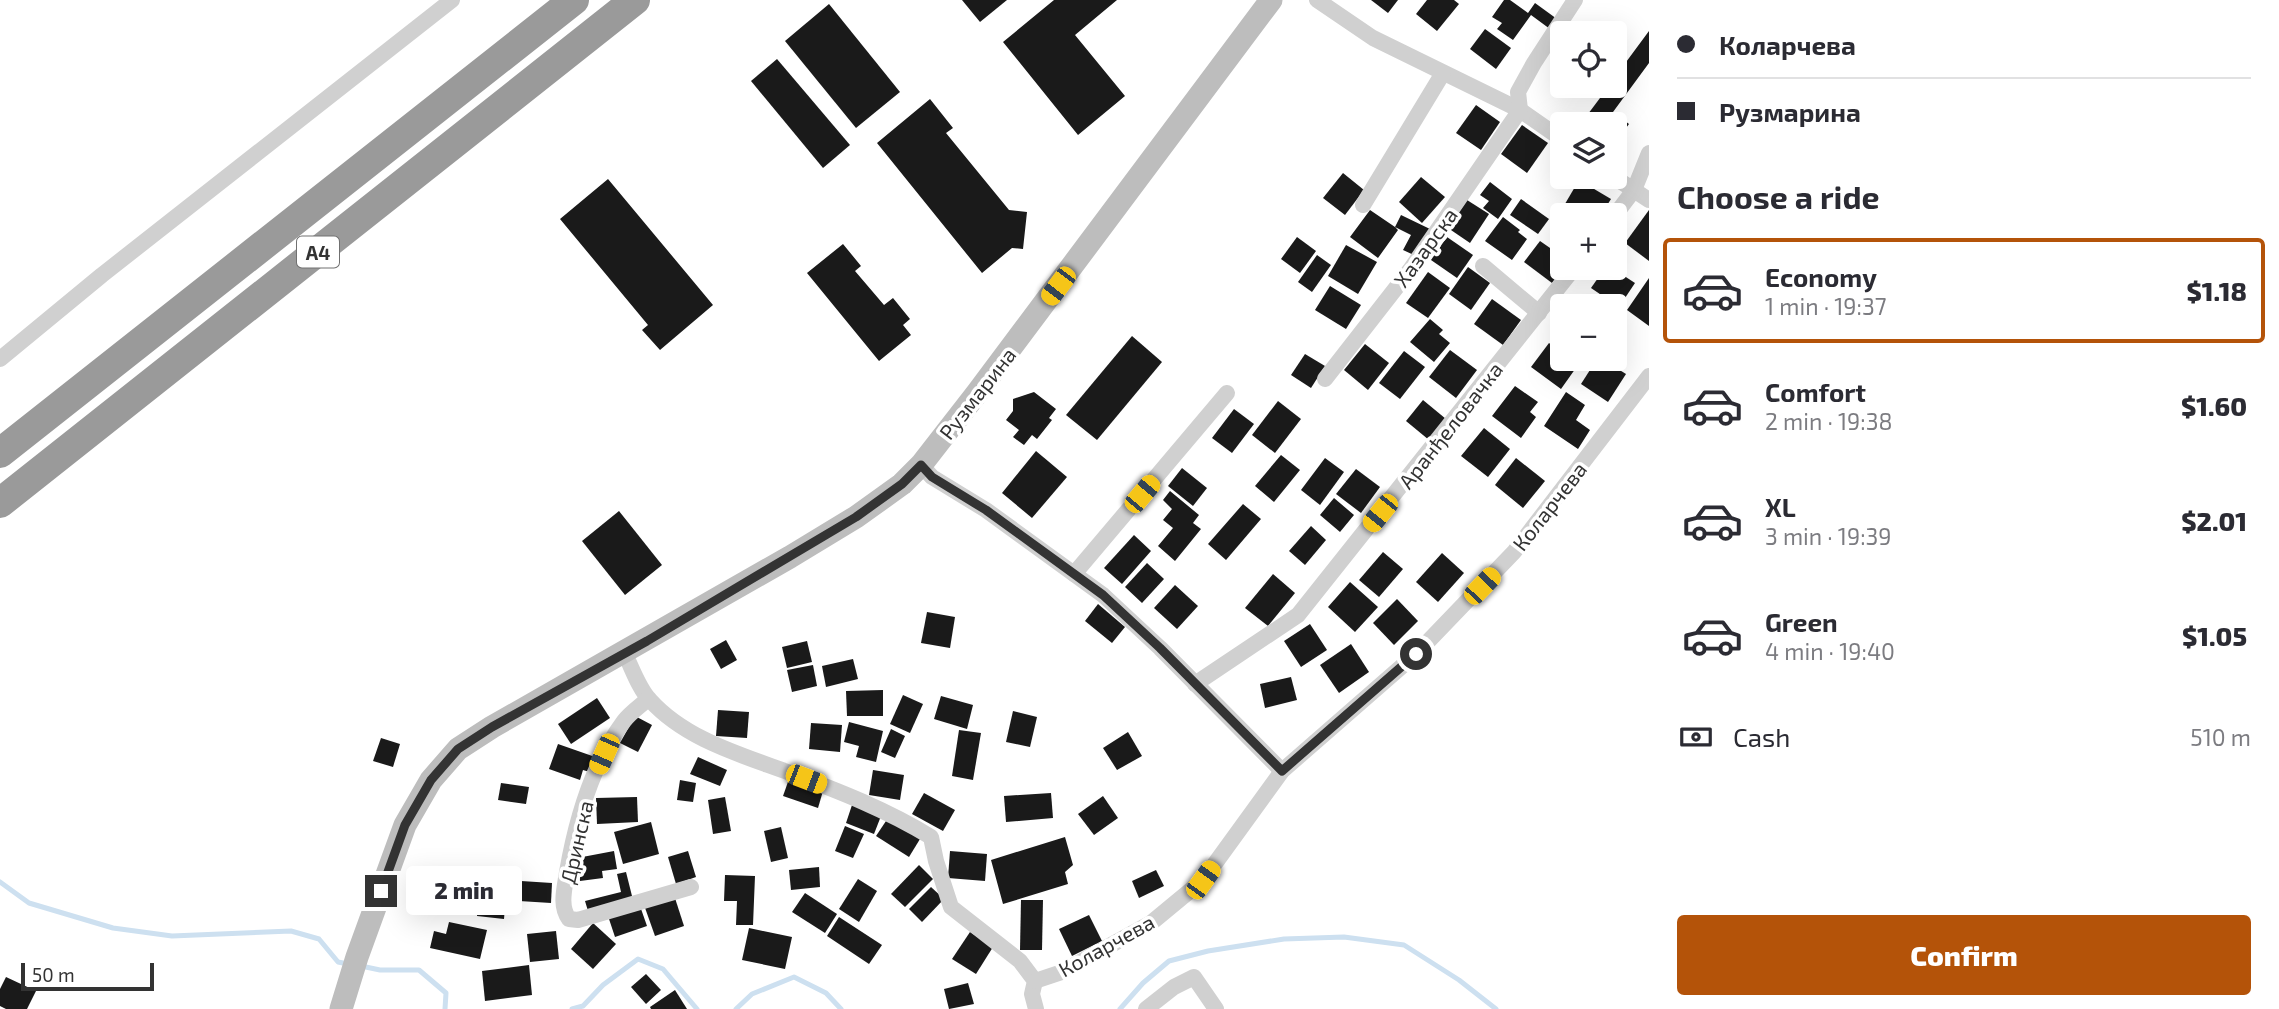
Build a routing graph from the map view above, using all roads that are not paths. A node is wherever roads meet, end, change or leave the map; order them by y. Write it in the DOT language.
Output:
graph roads {
  1 [pos="452,0"];
  2 [pos="574,0"];
  3 [pos="635,0"];
  4 [pos="1271,0"];
  5 [pos="1317,0"];
  6 [pos="1575,0"];
  7 [pos="1443,73"];
  8 [pos="1520,110"];
  9 [pos="1550,131"];
  10 [pos="1649,153"];
  11 [pos="1627,185"];
  12 [pos="1634,190"];
  13 [pos="1649,200"];
  14 [pos="1624,203"];
  15 [pos="1363,205"];
  16 [pos="1483,266"];
  17 [pos="1565,280"];
  18 [pos="1539,313"];
  19 [pos="0,359"];
  20 [pos="1649,376"];
  21 [pos="1325,379"];
  22 [pos="1227,393"];
  23 [pos="0,453"];
  24 [pos="921,465"];
  25 [pos="0,503"];
  26 [pos="1074,574"];
  27 [pos="625,654"];
  28 [pos="1195,684"];
  29 [pos="648,699"];
  30 [pos="1282,771"];
  31 [pos="691,887"];
  32 [pos="1035,981"];
  33 [pos="341,1009"];
  34 [pos="1035,1009"];
  35 [pos="1146,1009"];
  36 [pos="1216,1009"];
  1 -- 19 [label="street"];
  2 -- 23 [label="highway, A4"];
  3 -- 25 [label="highway, A4"];
  4 -- 24 [label="main road, Рузмарина"];
  5 -- 7 [label="street"];
  6 -- 8 [label="street"];
  7 -- 8 [label="street"];
  7 -- 15 [label="street"];
  8 -- 9 [label="street"];
  8 -- 21 [label="street, Хазарска"];
  10 -- 12 [label="street"];
  11 -- 12 [label="street"];
  12 -- 13 [label="street"];
  12 -- 14 [label="street"];
  16 -- 18 [label="street"];
  17 -- 18 [label="street, Аранђеловачка"];
  18 -- 28 [label="street, Аранђеловачка"];
  20 -- 30 [label="street, Коларчева"];
  22 -- 26 [label="street"];
  24 -- 26 [label="street"];
  24 -- 27 [label="main road, Рузмарина"];
  26 -- 28 [label="street"];
  27 -- 29 [label="street"];
  27 -- 33 [label="main road, Рузмарина"];
  28 -- 30 [label="street"];
  29 -- 31 [label="street, Дринска"];
  29 -- 32 [label="street"];
  30 -- 32 [label="street, Коларчева"];
  32 -- 34 [label="street"];
  35 -- 36 [label="street"];
}
